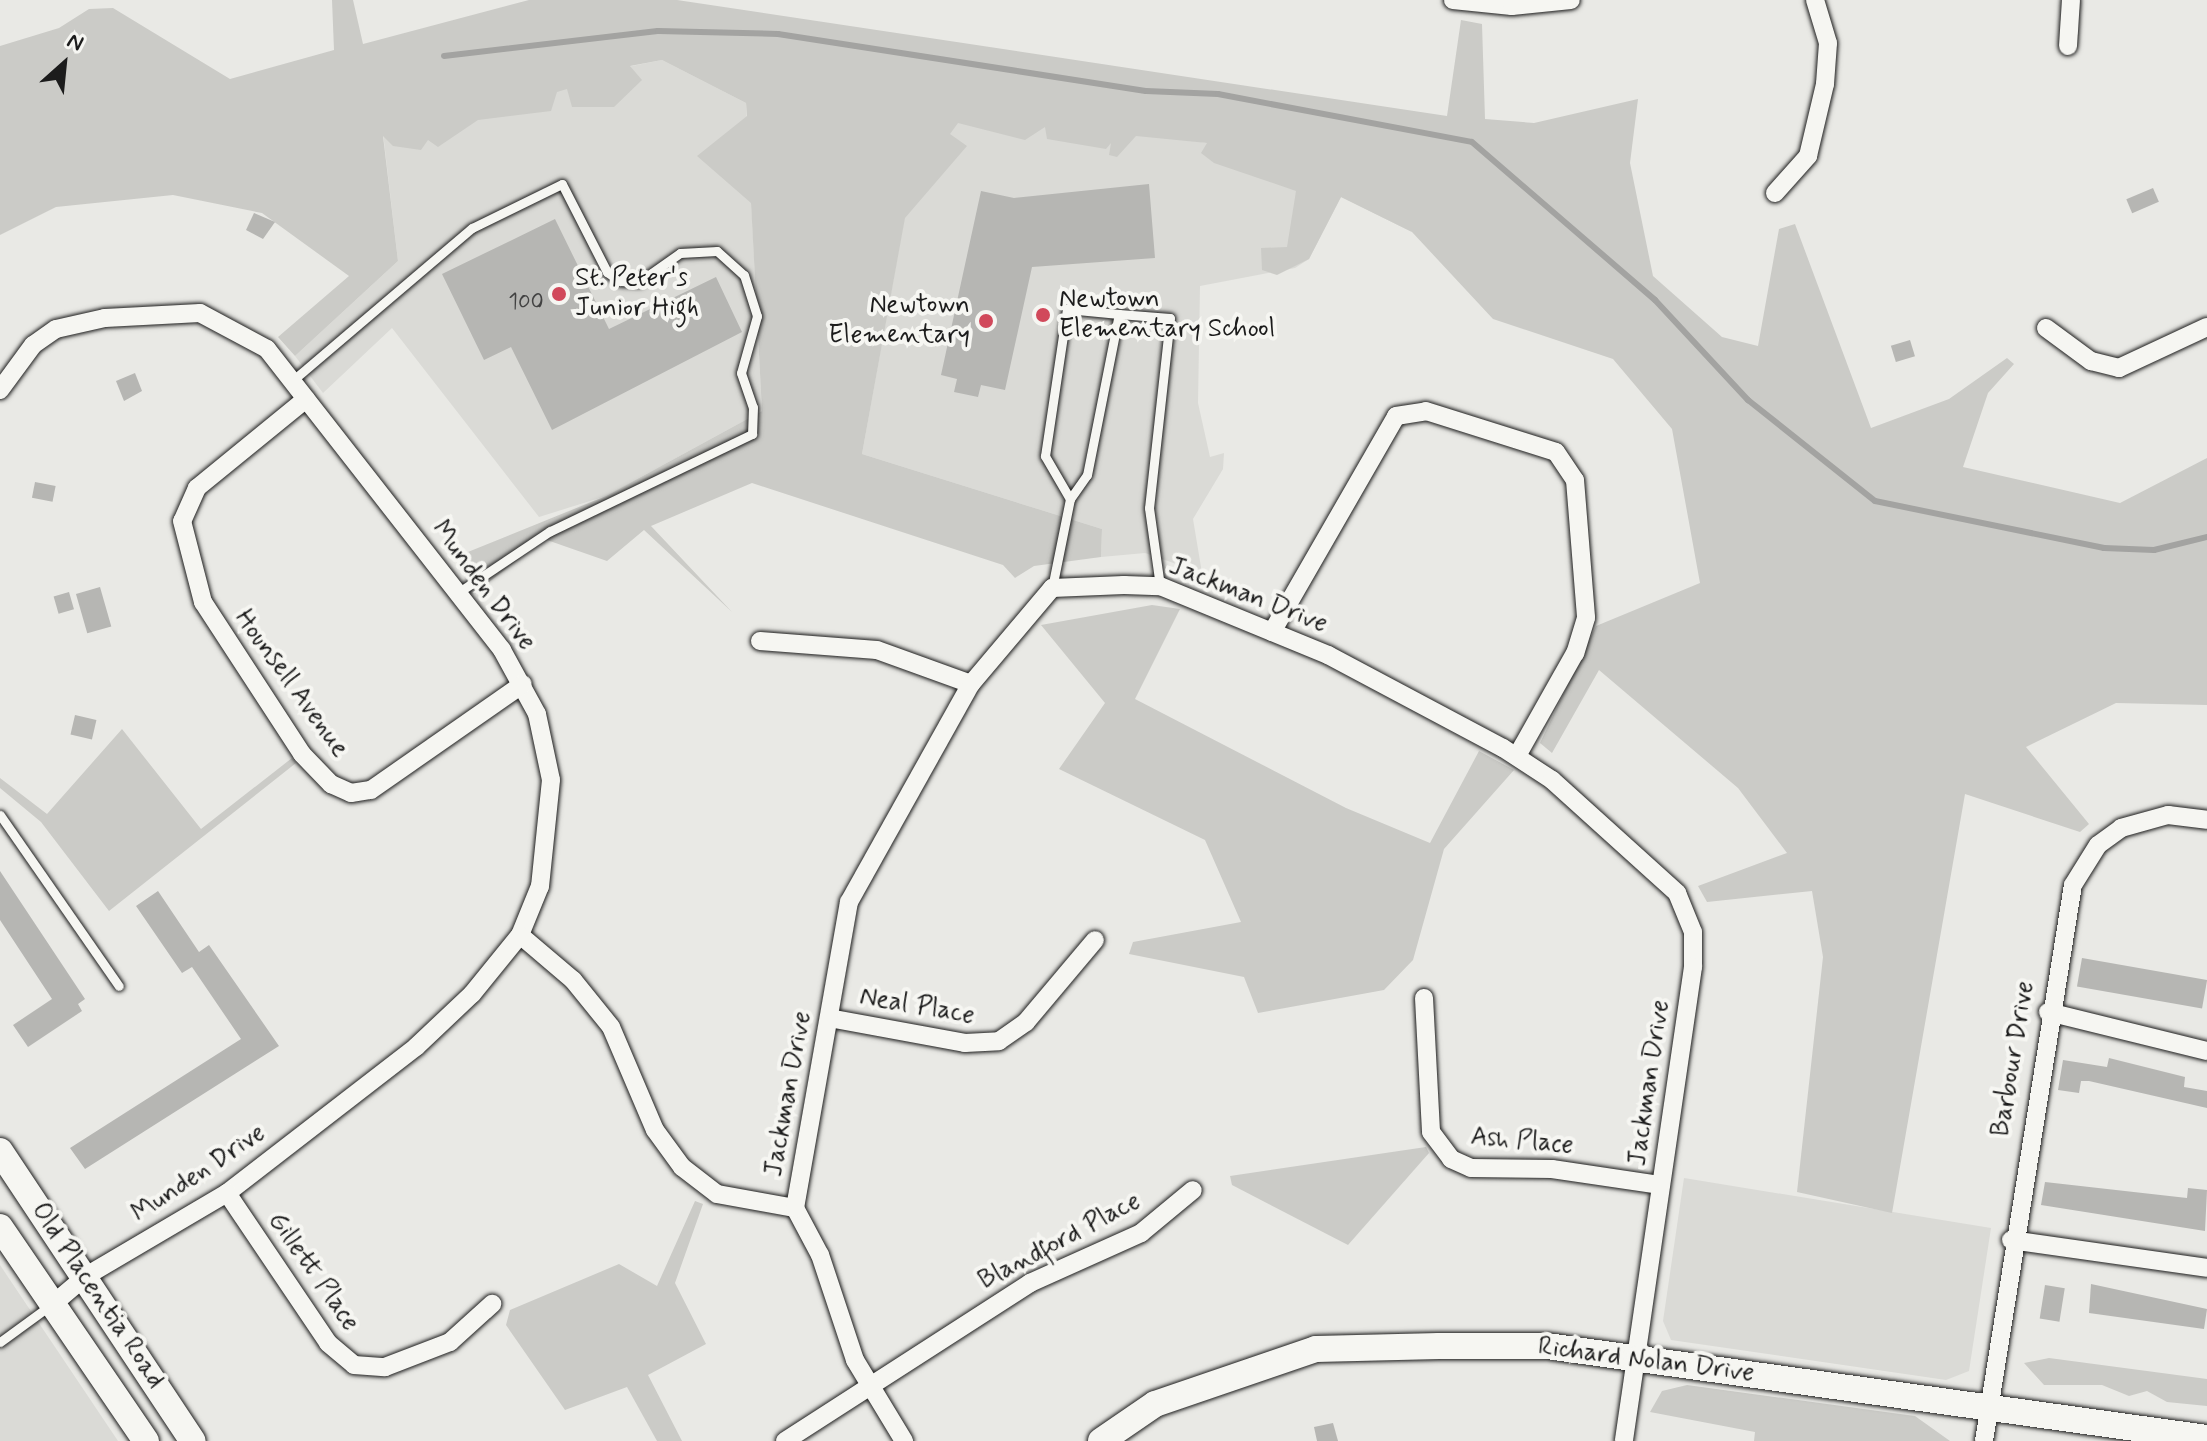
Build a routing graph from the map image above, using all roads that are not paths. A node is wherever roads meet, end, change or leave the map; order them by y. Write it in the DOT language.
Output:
graph roads {
  1 [pos="1453,0"];
  2 [pos="1571,0"];
  3 [pos="1815,0"];
  4 [pos="2071,0"];
  5 [pos="1498,3"];
  6 [pos="2068,46"];
  7 [pos="1775,193"];
  8 [pos="1119,314"];
  9 [pos="2207,327"];
  10 [pos="2046,328"];
  11 [pos="292,381"];
  12 [pos="0,390"];
  13 [pos="306,399"];
  14 [pos="1070,499"];
  15 [pos="1160,586"];
  16 [pos="1052,588"];
  17 [pos="459,592"];
  18 [pos="1272,632"];
  19 [pos="760,641"];
  20 [pos="523,684"];
  21 [pos="971,684"];
  22 [pos="1517,756"];
  23 [pos="0,815"];
  24 [pos="2207,820"];
  25 [pos="520,935"];
  26 [pos="1095,940"];
  27 [pos="119,986"];
  28 [pos="1424,998"];
  29 [pos="2048,1012"];
  30 [pos="829,1018"];
  31 [pos="2207,1051"];
  32 [pos="0,1151"];
  33 [pos="1661,1185"];
  34 [pos="1193,1190"];
  35 [pos="227,1193"];
  36 [pos="795,1208"];
  37 [pos="0,1227"];
  38 [pos="2011,1240"];
  39 [pos="2207,1268"];
  40 [pos="86,1276"];
  41 [pos="53,1304"];
  42 [pos="492,1304"];
  43 [pos="0,1342"];
  44 [pos="1636,1358"];
  45 [pos="869,1389"];
  46 [pos="1990,1406"];
  47 [pos="2207,1438"];
  48 [pos="146,1441"];
  49 [pos="193,1441"];
  50 [pos="785,1441"];
  51 [pos="904,1441"];
  52 [pos="1101,1441"];
  53 [pos="1624,1441"];
  54 [pos="1984,1441"];
  1 -- 5 [label="street"];
  2 -- 5 [label="street"];
  3 -- 7 [label="street"];
  4 -- 6 [label="street"];
  8 -- 14 [label="lane"];
  8 -- 14 [label="lane"];
  8 -- 15 [label="lane"];
  9 -- 10 [label="street"];
  11 -- 12 [label="street, Munden Drive"];
  11 -- 13 [label="street, Munden Drive"];
  11 -- 17 [label="lane"];
  13 -- 17 [label="street, Munden Drive"];
  13 -- 20 [label="street, Hounsell Avenue"];
  14 -- 16 [label="lane"];
  15 -- 16 [label="street, Jackman Drive"];
  15 -- 18 [label="street, Jackman Drive"];
  16 -- 21 [label="street, Jackman Drive"];
  17 -- 20 [label="street, Munden Drive"];
  18 -- 22 [label="street, Jackman Drive"];
  18 -- 22 [label="street"];
  19 -- 21 [label="street"];
  20 -- 25 [label="street, Munden Drive"];
  21 -- 30 [label="street, Jackman Drive"];
  22 -- 33 [label="street, Jackman Drive"];
  23 -- 27 [label="lane"];
  24 -- 29 [label="street, Barbour Drive"];
  25 -- 35 [label="street, Munden Drive"];
  25 -- 36 [label="street"];
  26 -- 30 [label="street, Neal Place"];
  28 -- 33 [label="street, Ash Place"];
  29 -- 31 [label="street"];
  29 -- 38 [label="street, Barbour Drive"];
  30 -- 36 [label="street, Jackman Drive"];
  32 -- 40 [label="main road, Old Placentia Road"];
  33 -- 44 [label="street, Jackman Drive"];
  34 -- 45 [label="street, Blandford Place"];
  35 -- 40 [label="street, Munden Drive"];
  35 -- 42 [label="street, Gillett Place"];
  36 -- 45 [label="street, Jackman Drive"];
  37 -- 41 [label="main road, Old Placentia Road"];
  38 -- 39 [label="street"];
  38 -- 46 [label="street, Barbour Drive"];
  40 -- 41 [label="street, Munden Drive"];
  40 -- 49 [label="main road, Old Placentia Road"];
  41 -- 43 [label="lane"];
  41 -- 48 [label="main road, Old Placentia Road"];
  44 -- 46 [label="main road, Richard Nolan Drive"];
  44 -- 52 [label="main road, Richard Nolan Drive"];
  44 -- 53 [label="street, Jackman Drive"];
  45 -- 50 [label="street, Blandford Place"];
  45 -- 51 [label="street, Jackman Drive"];
  46 -- 47 [label="main road, Richard Nolan Drive"];
  46 -- 54 [label="street, Barbour Drive"];
}
